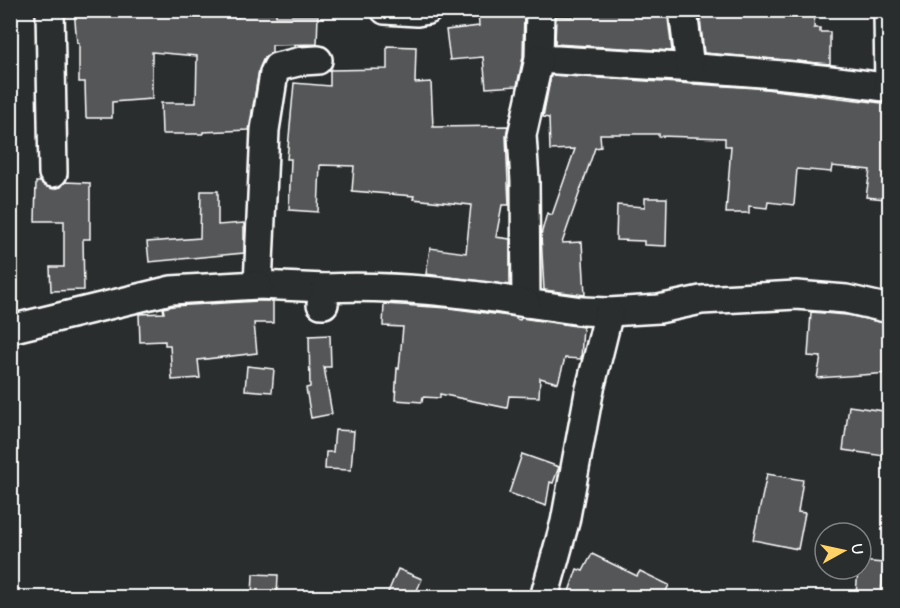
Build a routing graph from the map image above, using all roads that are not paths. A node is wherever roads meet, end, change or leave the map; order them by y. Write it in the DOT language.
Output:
graph roads {
  1 [pos="50,10"];
  2 [pos="385,10"];
  3 [pos="428,10"];
  4 [pos="540,10"];
  5 [pos="683,10"];
  6 [pos="888,10"];
  7 [pos="539,59"];
  8 [pos="318,60"];
  9 [pos="690,68"];
  10 [pos="889,88"];
  11 [pos="53,173"];
  12 [pos="258,285"];
  13 [pos="325,288"];
  14 [pos="526,303"];
  15 [pos="298,304"];
  16 [pos="890,309"];
  17 [pos="609,312"];
  18 [pos="10,329"];
  19 [pos="544,597"];
  1 -- 11 [label="street"];
  2 -- 3 [label="street"];
  4 -- 7 [label="street"];
  5 -- 9 [label="street"];
  6 -- 10 [label="street"];
  7 -- 9 [label="street"];
  7 -- 14 [label="street"];
  8 -- 12 [label="street"];
  9 -- 10 [label="street"];
  12 -- 13 [label="street"];
  12 -- 18 [label="street"];
  13 -- 14 [label="street"];
  13 -- 15 [label="street"];
  14 -- 17 [label="street"];
  16 -- 17 [label="street"];
  17 -- 19 [label="street"];
}
